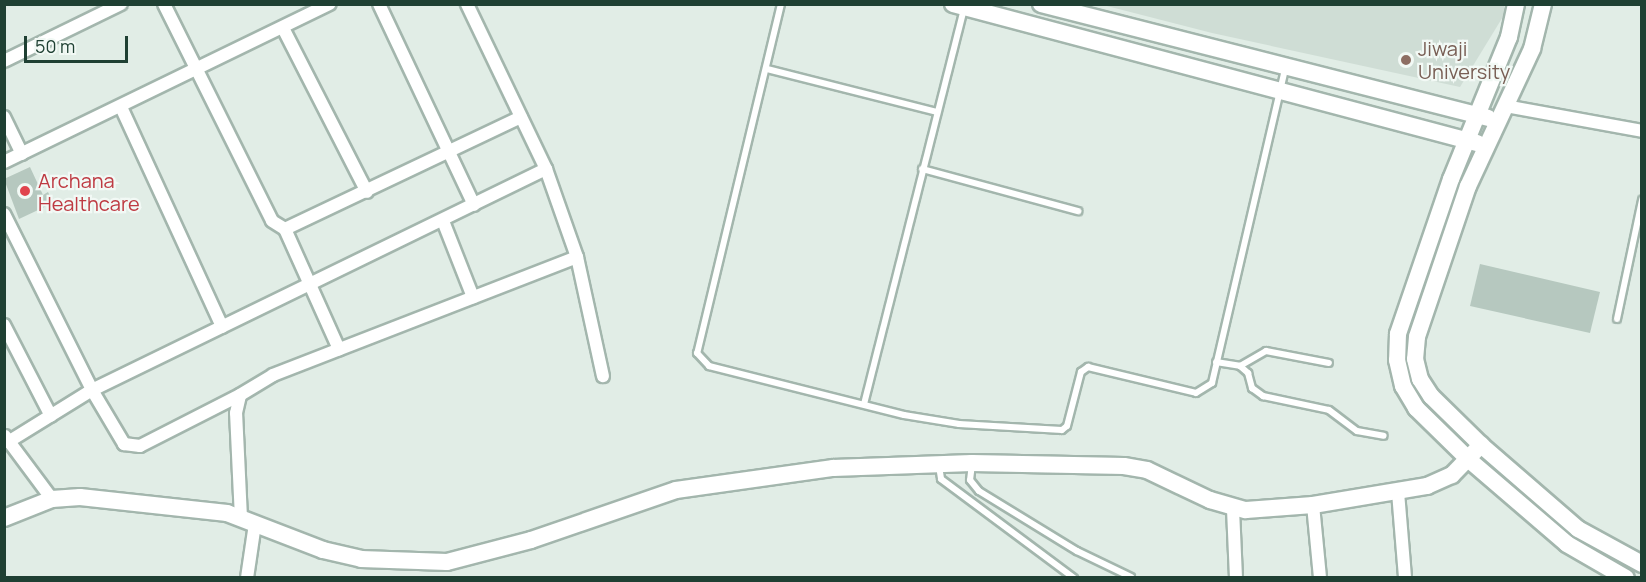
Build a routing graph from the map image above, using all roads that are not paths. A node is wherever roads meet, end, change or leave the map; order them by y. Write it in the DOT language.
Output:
graph roads {
  1 [pos="121,4"];
  2 [pos="164,4"];
  3 [pos="330,4"];
  4 [pos="379,4"];
  5 [pos="467,4"];
  6 [pos="781,4"];
  7 [pos="1041,4"];
  8 [pos="1516,4"];
  9 [pos="1543,4"];
  10 [pos="961,5"];
  11 [pos="283,28"];
  12 [pos="4,61"];
  13 [pos="198,69"];
  14 [pos="766,69"];
  15 [pos="1286,69"];
  16 [pos="1281,88"];
  17 [pos="121,107"];
  18 [pos="937,112"];
  19 [pos="1502,113"];
  20 [pos="1478,115"];
  21 [pos="4,117"];
  22 [pos="521,117"];
  23 [pos="1641,131"];
  24 [pos="1467,140"];
  25 [pos="1487,145"];
  26 [pos="449,153"];
  27 [pos="22,154"];
  28 [pos="4,162"];
  29 [pos="546,169"];
  30 [pos="922,169"];
  31 [pos="367,192"];
  32 [pos="1641,200"];
  33 [pos="474,205"];
  34 [pos="1078,211"];
  35 [pos="4,213"];
  36 [pos="443,221"];
  37 [pos="8,228"];
  38 [pos="285,229"];
  39 [pos="577,257"];
  40 [pos="309,285"];
  41 [pos="472,297"];
  42 [pos="1617,319"];
  43 [pos="4,326"];
  44 [pos="222,327"];
  45 [pos="339,349"];
  46 [pos="1216,362"];
  47 [pos="1329,363"];
  48 [pos="1240,366"];
  49 [pos="603,376"];
  50 [pos="92,390"];
  51 [pos="240,395"];
  52 [pos="864,404"];
  53 [pos="51,416"];
  54 [pos="1384,436"];
  55 [pos="6,439"];
  56 [pos="1481,445"];
  57 [pos="1468,459"];
  58 [pos="939,464"];
  59 [pos="972,464"];
  60 [pos="1398,492"];
  61 [pos="52,499"];
  62 [pos="1313,505"];
  63 [pos="1233,509"];
  64 [pos="4,518"];
  65 [pos="248,521"];
  66 [pos="1616,552"];
  67 [pos="1641,564"];
  68 [pos="1607,569"];
  69 [pos="1131,576"];
  70 [pos="247,578"];
  71 [pos="1074,578"];
  72 [pos="1236,578"];
  73 [pos="1320,578"];
  74 [pos="1405,578"];
  75 [pos="1626,578"];
  1 -- 12 [label="street"];
  2 -- 13 [label="street"];
  3 -- 11 [label="street"];
  4 -- 26 [label="street"];
  5 -- 22 [label="street"];
  6 -- 14 [label="lane"];
  7 -- 15 [label="main road"];
  8 -- 20 [label="main road"];
  9 -- 19 [label="main road"];
  10 -- 16 [label="main road"];
  10 -- 18 [label="lane"];
  11 -- 13 [label="street"];
  11 -- 31 [label="street"];
  13 -- 17 [label="street"];
  13 -- 38 [label="street"];
  14 -- 18 [label="lane"];
  14 -- 52 [label="lane"];
  15 -- 16 [label="lane"];
  15 -- 20 [label="main road"];
  16 -- 24 [label="main road"];
  16 -- 46 [label="lane"];
  17 -- 27 [label="street"];
  17 -- 44 [label="street"];
  18 -- 30 [label="lane"];
  19 -- 20 [label="main road"];
  19 -- 23 [label="street"];
  19 -- 25 [label="main road"];
  20 -- 24 [label="main road"];
  21 -- 27 [label="street"];
  22 -- 26 [label="street"];
  22 -- 29 [label="street"];
  24 -- 25 [label="main road"];
  24 -- 57 [label="main road"];
  25 -- 56 [label="main road"];
  26 -- 31 [label="street"];
  26 -- 33 [label="street"];
  27 -- 28 [label="street"];
  29 -- 33 [label="street"];
  29 -- 39 [label="street"];
  30 -- 34 [label="lane"];
  30 -- 52 [label="lane"];
  31 -- 38 [label="street"];
  32 -- 42 [label="lane"];
  33 -- 36 [label="street"];
  35 -- 37 [label="street"];
  36 -- 40 [label="street"];
  36 -- 41 [label="street"];
  37 -- 50 [label="street"];
  38 -- 40 [label="street"];
  39 -- 41 [label="street"];
  39 -- 49 [label="street"];
  40 -- 44 [label="street"];
  40 -- 45 [label="street"];
  41 -- 45 [label="street"];
  43 -- 53 [label="street"];
  44 -- 50 [label="street"];
  45 -- 51 [label="street"];
  46 -- 48 [label="lane"];
  46 -- 52 [label="lane"];
  47 -- 48 [label="lane"];
  48 -- 54 [label="lane"];
  50 -- 51 [label="street"];
  50 -- 53 [label="street"];
  51 -- 65 [label="street"];
  53 -- 55 [label="street"];
  55 -- 61 [label="street"];
  56 -- 57 [label="main road"];
  56 -- 66 [label="main road"];
  57 -- 60 [label="main road"];
  57 -- 68 [label="main road"];
  58 -- 59 [label="main road"];
  58 -- 65 [label="main road"];
  58 -- 71 [label="lane"];
  59 -- 63 [label="main road"];
  59 -- 69 [label="lane"];
  60 -- 62 [label="main road"];
  60 -- 74 [label="street"];
  61 -- 64 [label="main road"];
  61 -- 65 [label="main road"];
  62 -- 63 [label="main road"];
  62 -- 73 [label="street"];
  63 -- 72 [label="street"];
  65 -- 70 [label="street"];
  66 -- 67 [label="main road"];
  66 -- 68 [label="main road"];
  68 -- 75 [label="main road"];
}
